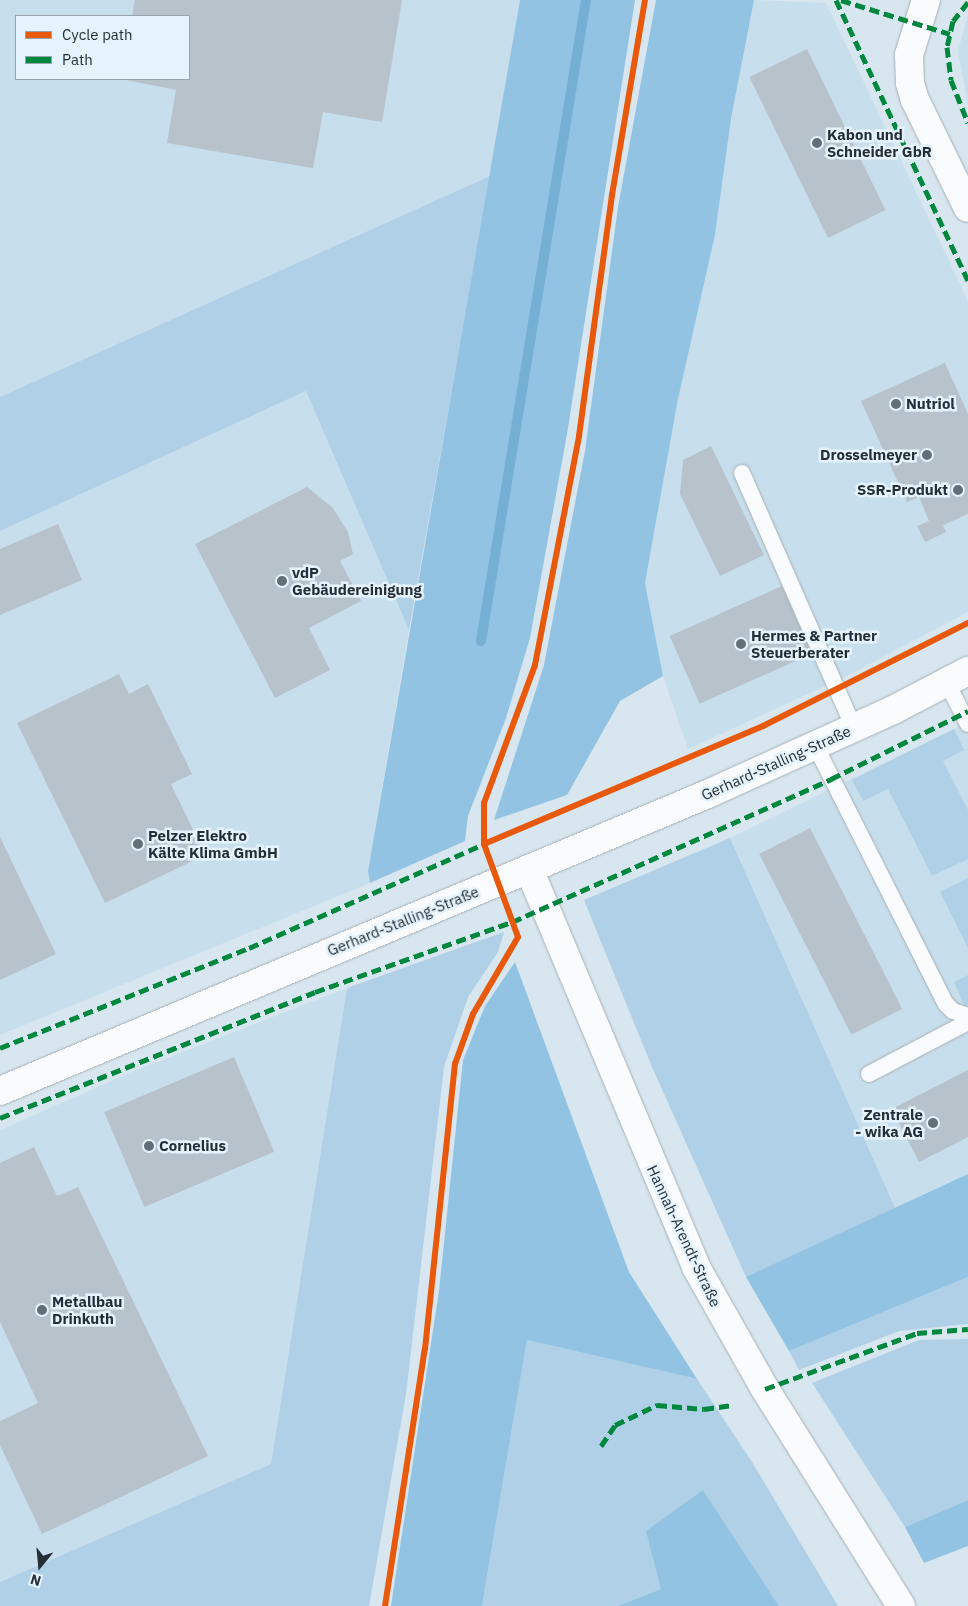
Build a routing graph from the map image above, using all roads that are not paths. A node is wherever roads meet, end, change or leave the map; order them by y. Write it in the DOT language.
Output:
graph roads {
  1 [pos="926,0"];
  2 [pos="968,208"];
  3 [pos="742,473"];
  4 [pos="957,677"];
  5 [pos="968,724"];
  6 [pos="854,728"];
  7 [pos="816,747"];
  8 [pos="529,869"];
  9 [pos="968,1016"];
  10 [pos="968,1022"];
  11 [pos="869,1074"];
  12 [pos="0,1091"];
  13 [pos="901,1606"];
  1 -- 2 [label="street"];
  3 -- 6 [label="lane"];
  4 -- 5 [label="lane"];
  4 -- 6 [label="street, Gerhard-Stalling-Straße"];
  6 -- 7 [label="street, Gerhard-Stalling-Straße"];
  7 -- 8 [label="street, Gerhard-Stalling-Straße"];
  7 -- 9 [label="lane"];
  8 -- 12 [label="street, Gerhard-Stalling-Straße"];
  8 -- 13 [label="street, Hannah-Arendt-Straße"];
  10 -- 11 [label="lane"];
}
